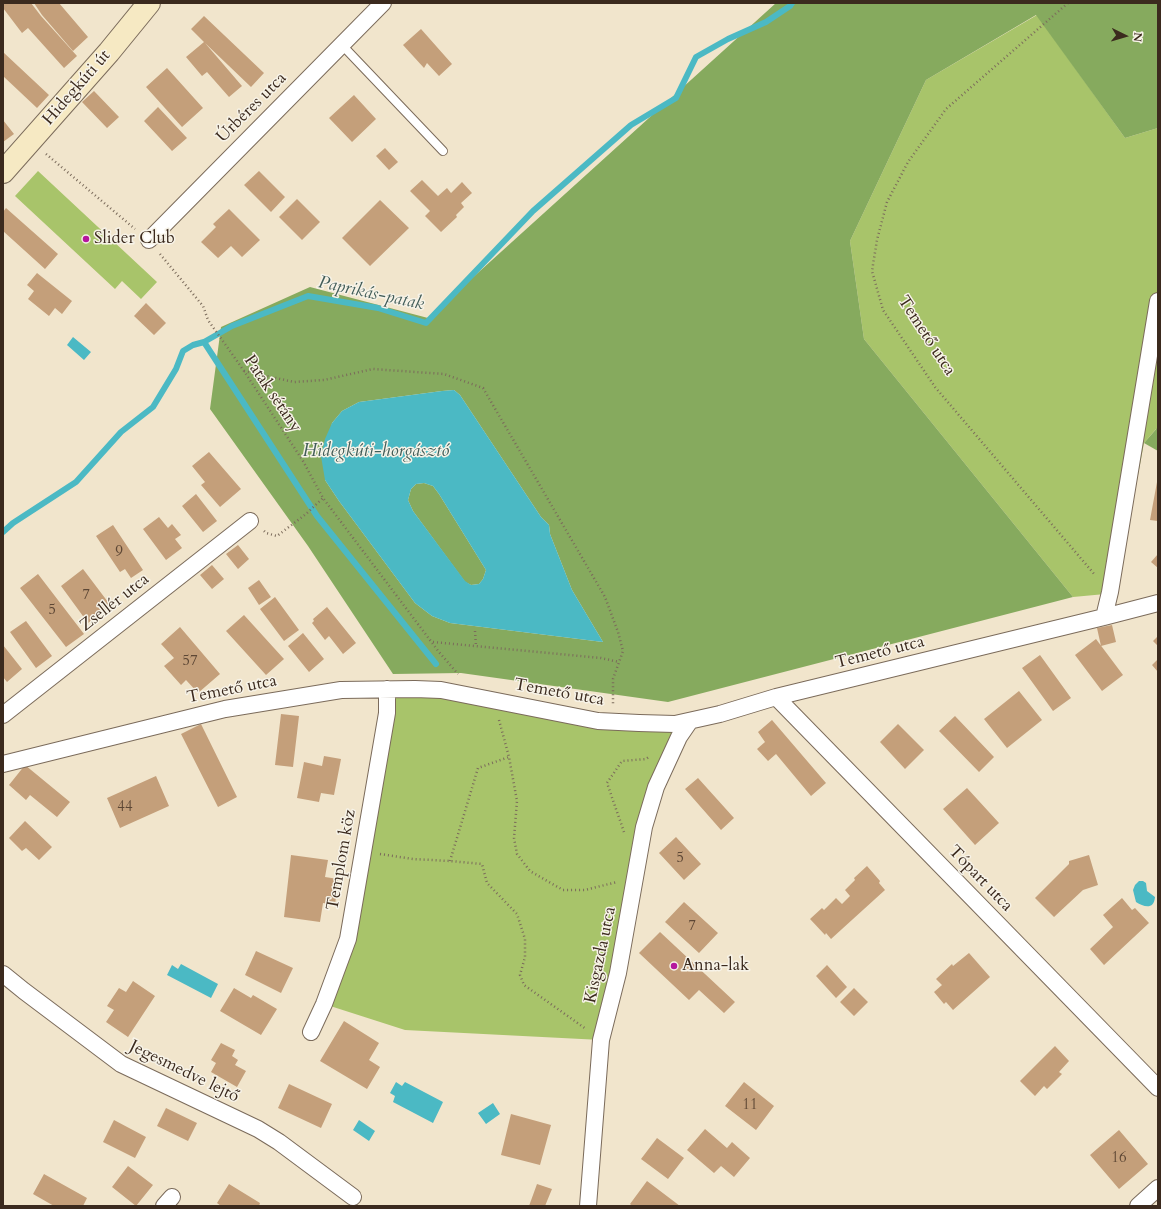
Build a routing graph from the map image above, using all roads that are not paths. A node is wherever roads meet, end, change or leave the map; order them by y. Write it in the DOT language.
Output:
graph roads {
  1 [pos="150,3"];
  2 [pos="383,3"];
  3 [pos="342,45"];
  4 [pos="443,151"];
  5 [pos="3,172"];
  6 [pos="149,240"];
  7 [pos="1158,301"];
  8 [pos="250,521"];
  9 [pos="1158,603"];
  10 [pos="1104,617"];
  11 [pos="387,689"];
  12 [pos="776,697"];
  13 [pos="3,715"];
  14 [pos="690,721"];
  15 [pos="3,764"];
  16 [pos="3,974"];
  17 [pos="311,1032"];
  18 [pos="1158,1088"];
  19 [pos="1158,1188"];
  20 [pos="353,1197"];
  21 [pos="588,1206"];
  22 [pos="1138,1206"];
  1 -- 5 [label="main road, Hidegkúti út"];
  2 -- 3 [label="street, Úrbéres utca"];
  3 -- 4 [label="lane"];
  3 -- 6 [label="street, Úrbéres utca"];
  7 -- 10 [label="street"];
  8 -- 13 [label="street, Zsellér utca"];
  9 -- 10 [label="street, Temető utca"];
  10 -- 12 [label="street, Temető utca"];
  11 -- 14 [label="street, Temető utca"];
  11 -- 15 [label="street, Temető utca"];
  11 -- 17 [label="street, Templom köz"];
  12 -- 14 [label="street, Temető utca"];
  12 -- 18 [label="street, Tópart utca"];
  14 -- 21 [label="street, Kisgazda utca"];
  16 -- 20 [label="street, Jegesmedve lejtő"];
  19 -- 22 [label="street"];
}
